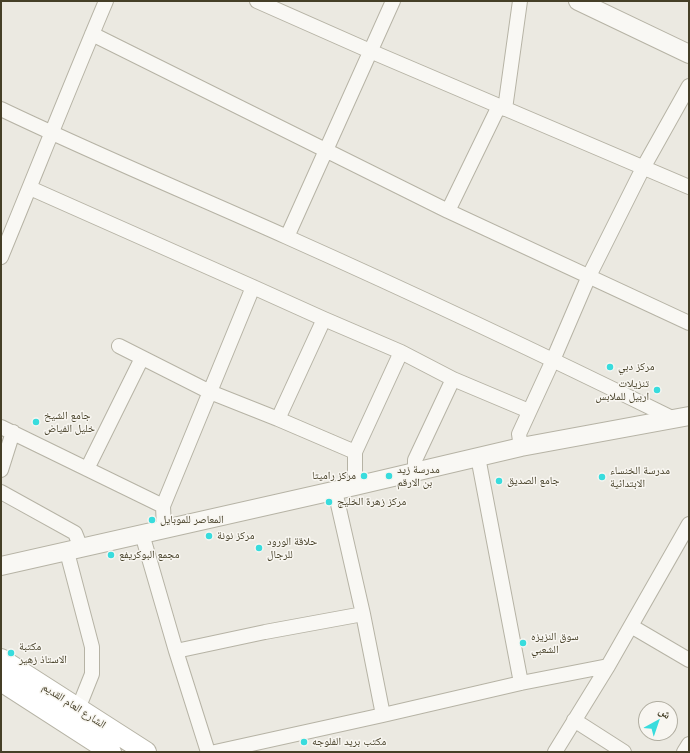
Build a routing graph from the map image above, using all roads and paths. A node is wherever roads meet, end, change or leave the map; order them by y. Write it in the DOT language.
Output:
graph roads {
  1 [pos="106,1"];
  2 [pos="257,1"];
  3 [pos="393,1"];
  4 [pos="520,1"];
  5 [pos="578,1"];
  6 [pos="603,6"];
  7 [pos="92,34"];
  8 [pos="370,51"];
  9 [pos="689,54"];
  10 [pos="689,86"];
  11 [pos="502,107"];
  12 [pos="1,108"];
  13 [pos="51,132"];
  14 [pos="326,151"];
  15 [pos="644,168"];
  16 [pos="689,187"];
  17 [pos="30,188"];
  18 [pos="448,211"];
  19 [pos="287,237"];
  20 [pos="1,257"];
  21 [pos="589,276"];
  22 [pos="253,287"];
  23 [pos="324,319"];
  24 [pos="689,323"];
  25 [pos="119,346"];
  26 [pos="401,352"];
  27 [pos="142,358"];
  28 [pos="553,360"];
  29 [pos="453,379"];
  30 [pos="210,392"];
  31 [pos="529,411"];
  32 [pos="682,417"];
  33 [pos="278,419"];
  34 [pos="7,429"];
  35 [pos="521,447"];
  36 [pos="355,452"];
  37 [pos="478,457"];
  38 [pos="87,469"];
  39 [pos="1,470"];
  40 [pos="415,471"];
  41 [pos="355,486"];
  42 [pos="335,491"];
  43 [pos="1,492"];
  44 [pos="163,506"];
  45 [pos="689,524"];
  46 [pos="164,529"];
  47 [pos="142,534"];
  48 [pos="74,550"];
  49 [pos="1,566"];
  50 [pos="363,614"];
  51 [pos="631,626"];
  52 [pos="176,651"];
  53 [pos="1,659"];
  54 [pos="689,660"];
  55 [pos="608,666"];
  56 [pos="1,681"];
  57 [pos="521,683"];
  58 [pos="78,709"];
  59 [pos="383,715"];
  60 [pos="574,720"];
  61 [pos="689,744"];
  62 [pos="111,752"];
  63 [pos="146,752"];
  64 [pos="208,752"];
  65 [pos="215,752"];
  66 [pos="555,752"];
  67 [pos="624,752"];
  68 [pos="684,752"];
  1 -- 7 [label="street"];
  2 -- 8 [label="street"];
  3 -- 8 [label="street"];
  4 -- 11 [label="street"];
  5 -- 6 [label="street"];
  6 -- 9 [label="street"];
  7 -- 13 [label="street"];
  7 -- 14 [label="street"];
  8 -- 11 [label="street"];
  8 -- 14 [label="street"];
  10 -- 15 [label="street"];
  11 -- 15 [label="street"];
  11 -- 18 [label="street"];
  12 -- 13 [label="street"];
  13 -- 17 [label="street"];
  13 -- 19 [label="street"];
  14 -- 18 [label="street"];
  14 -- 19 [label="street"];
  15 -- 16 [label="street"];
  15 -- 21 [label="street"];
  17 -- 20 [label="street"];
  17 -- 22 [label="street"];
  18 -- 21 [label="street"];
  19 -- 28 [label="street"];
  21 -- 24 [label="street"];
  21 -- 28 [label="street"];
  22 -- 23 [label="street"];
  22 -- 30 [label="street"];
  23 -- 26 [label="street"];
  23 -- 33 [label="street"];
  25 -- 27 [label="street"];
  26 -- 29 [label="street"];
  26 -- 36 [label="street"];
  27 -- 30 [label="street"];
  27 -- 38 [label="street"];
  28 -- 31 [label="street"];
  28 -- 32 [label="street"];
  29 -- 31 [label="street"];
  29 -- 40 [label="street"];
  30 -- 33 [label="street"];
  30 -- 44 [label="street"];
  31 -- 35 [label="street"];
  32 -- 35 [label="street"];
  33 -- 36 [label="street"];
  34 -- 38 [label="street"];
  34 -- 39 [label="street"];
  35 -- 37 [label="street"];
  36 -- 41 [label="street"];
  37 -- 40 [label="street"];
  37 -- 57 [label="street"];
  38 -- 44 [label="street"];
  40 -- 41 [label="street"];
  41 -- 42 [label="street"];
  42 -- 46 [label="street"];
  42 -- 50 [label="street"];
  43 -- 48 [label="street"];
  44 -- 46 [label="street"];
  45 -- 51 [label="street"];
  46 -- 47 [label="street"];
  47 -- 48 [label="street"];
  47 -- 52 [label="street"];
  48 -- 49 [label="street"];
  48 -- 58 [label="street"];
  50 -- 52 [label="street"];
  50 -- 59 [label="street"];
  51 -- 54 [label="street"];
  51 -- 55 [label="street"];
  52 -- 64 [label="street"];
  53 -- 58 [label="main road, الشارع العام القديم"];
  55 -- 57 [label="street"];
  55 -- 60 [label="street"];
  56 -- 62 [label="main road, الشارع العام القديم"];
  57 -- 59 [label="street"];
  58 -- 63 [label="main road, الشارع العام القديم"];
  59 -- 65 [label="street"];
  60 -- 66 [label="street"];
  60 -- 67 [label="street"];
  61 -- 68 [label="street"];
}
